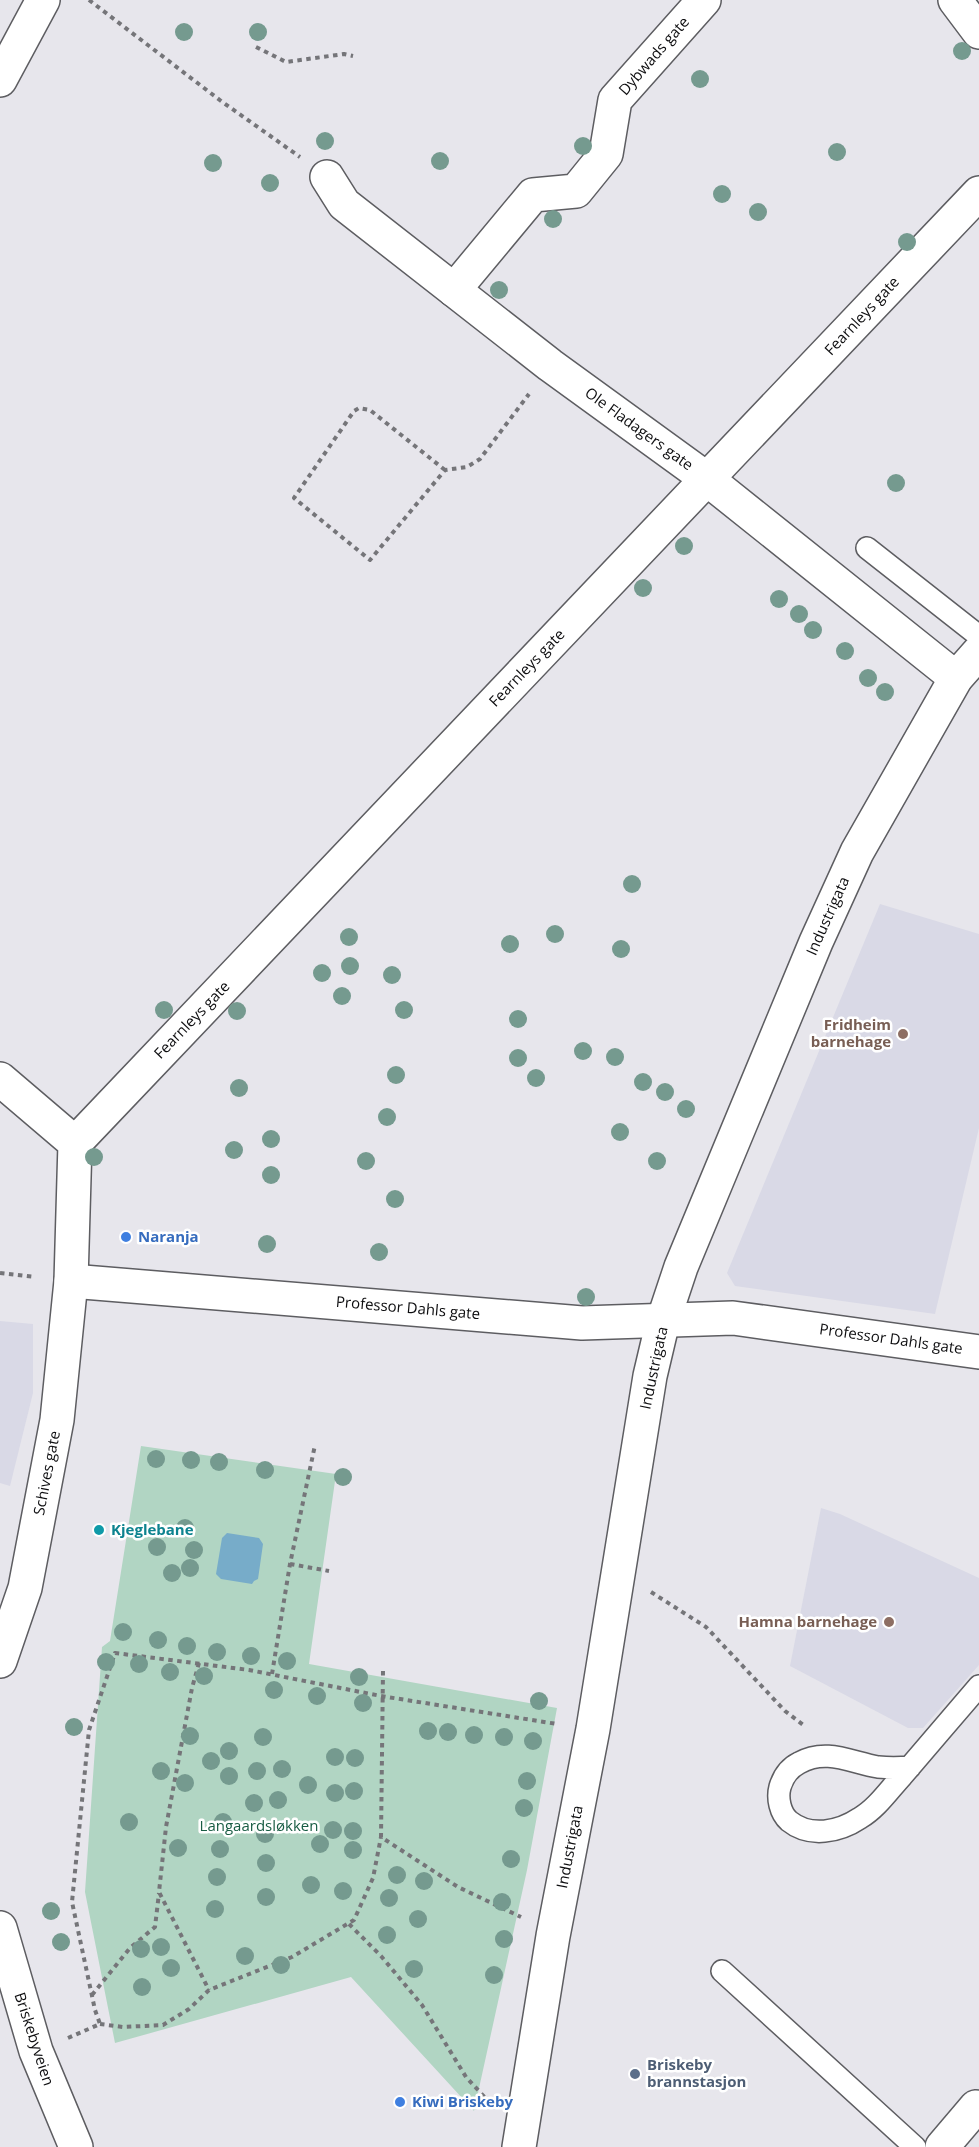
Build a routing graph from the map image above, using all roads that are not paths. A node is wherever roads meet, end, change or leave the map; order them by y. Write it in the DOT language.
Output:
graph roads {
  1 [pos="43,0"];
  2 [pos="704,0"];
  3 [pos="955,0"];
  4 [pos="979,32"];
  5 [pos="0,80"];
  6 [pos="318,170"];
  7 [pos="979,193"];
  8 [pos="454,290"];
  9 [pos="707,479"];
  10 [pos="867,548"];
  11 [pos="979,636"];
  12 [pos="979,652"];
  13 [pos="956,678"];
  14 [pos="0,1079"];
  15 [pos="75,1143"];
  16 [pos="71,1281"];
  17 [pos="663,1321"];
  18 [pos="979,1352"];
  19 [pos="0,1661"];
  20 [pos="979,1686"];
  21 [pos="910,1767"];
  22 [pos="0,1928"];
  23 [pos="722,1971"];
  24 [pos="977,2105"];
  25 [pos="76,2147"];
  26 [pos="519,2147"];
  27 [pos="915,2147"];
  28 [pos="942,2147"];
  1 -- 5 [label="street"];
  2 -- 8 [label="street, Dybwads gate"];
  3 -- 4 [label="street"];
  6 -- 8 [label="street, Ole Fladagers gate"];
  7 -- 9 [label="street, Fearnleys gate"];
  8 -- 9 [label="street, Ole Fladagers gate"];
  9 -- 13 [label="street, Ole Fladagers gate"];
  9 -- 15 [label="street, Fearnleys gate"];
  10 -- 11 [label="lane"];
  12 -- 13 [label="street, Industrigata"];
  13 -- 17 [label="street, Industrigata"];
  14 -- 15 [label="street"];
  15 -- 16 [label="street"];
  16 -- 17 [label="street, Professor Dahls gate"];
  16 -- 19 [label="street, Schives gate"];
  17 -- 18 [label="street, Professor Dahls gate"];
  17 -- 26 [label="street, Industrigata"];
  20 -- 21 [label="lane"];
  21 -- 21 [label="lane"];
  22 -- 25 [label="street, Briskebyveien"];
  23 -- 27 [label="lane"];
  24 -- 28 [label="street"];
}
